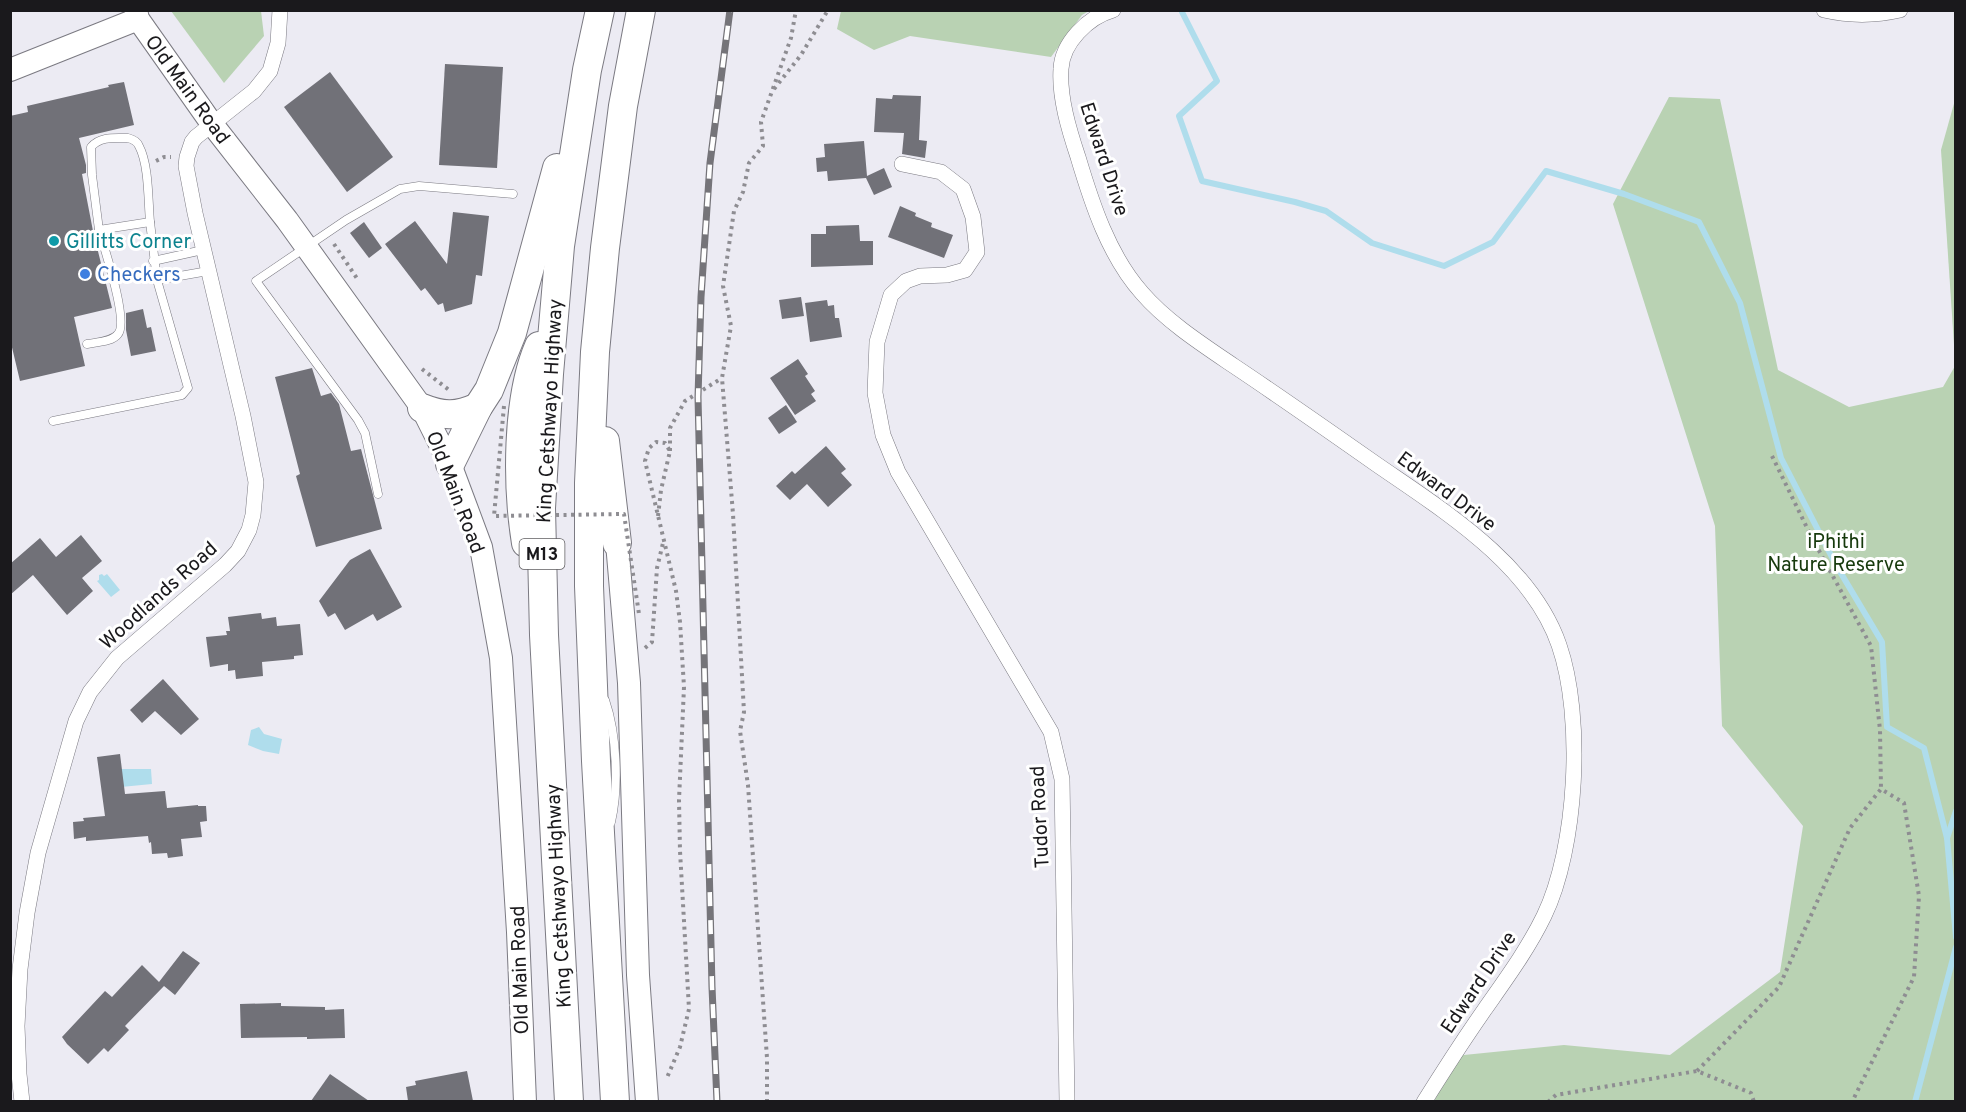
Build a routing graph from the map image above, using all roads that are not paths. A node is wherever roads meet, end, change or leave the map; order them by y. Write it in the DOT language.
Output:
graph roads {
  1 [pos="280,10"];
  2 [pos="600,10"];
  3 [pos="641,10"];
  4 [pos="1113,10"];
  5 [pos="1824,10"];
  6 [pos="1900,10"];
  7 [pos="137,15"];
  8 [pos="10,70"];
  9 [pos="587,70"];
  10 [pos="212,124"];
  11 [pos="902,164"];
  12 [pos="513,194"];
  13 [pos="150,222"];
  14 [pos="99,230"];
  15 [pos="306,248"];
  16 [pos="203,250"];
  17 [pos="153,261"];
  18 [pos="208,271"];
  19 [pos="157,280"];
  20 [pos="87,344"];
  21 [pos="595,352"];
  22 [pos="491,406"];
  23 [pos="422,408"];
  24 [pos="53,421"];
  25 [pos="450,464"];
  26 [pos="378,494"];
  27 [pos="617,543"];
  28 [pos="647,1098"];
  29 [pos="22,1101"];
  30 [pos="525,1101"];
  31 [pos="569,1101"];
  32 [pos="615,1101"];
  33 [pos="1067,1101"];
  34 [pos="1424,1101"];
  1 -- 10 [label="street"];
  2 -- 9 [label="highway, King Cetshwayo Highway / M13"];
  3 -- 21 [label="highway, M13"];
  4 -- 34 [label="street, Edward Drive"];
  5 -- 6 [label="street"];
  7 -- 8 [label="street"];
  7 -- 10 [label="street, Old Main Road"];
  9 -- 22 [label="highway"];
  9 -- 31 [label="highway, King Cetshwayo Highway / M13"];
  10 -- 15 [label="street, Old Main Road"];
  10 -- 16 [label="street, Woodlands Road"];
  11 -- 33 [label="street, Tudor Road"];
  12 -- 15 [label="lane"];
  13 -- 14 [label="lane"];
  13 -- 14 [label="lane"];
  13 -- 17 [label="lane"];
  14 -- 20 [label="lane"];
  15 -- 23 [label="street, Old Main Road"];
  15 -- 26 [label="lane"];
  16 -- 17 [label="lane"];
  16 -- 18 [label="street, Woodlands Road"];
  17 -- 19 [label="lane"];
  18 -- 19 [label="lane"];
  18 -- 29 [label="street, Woodlands Road"];
  19 -- 24 [label="lane"];
  21 -- 27 [label="highway"];
  21 -- 32 [label="highway, M13"];
  22 -- 23 [label="highway"];
  22 -- 25 [label="highway"];
  23 -- 25 [label="street, Old Main Road"];
  25 -- 30 [label="street, Old Main Road"];
  27 -- 28 [label="street"];
}
